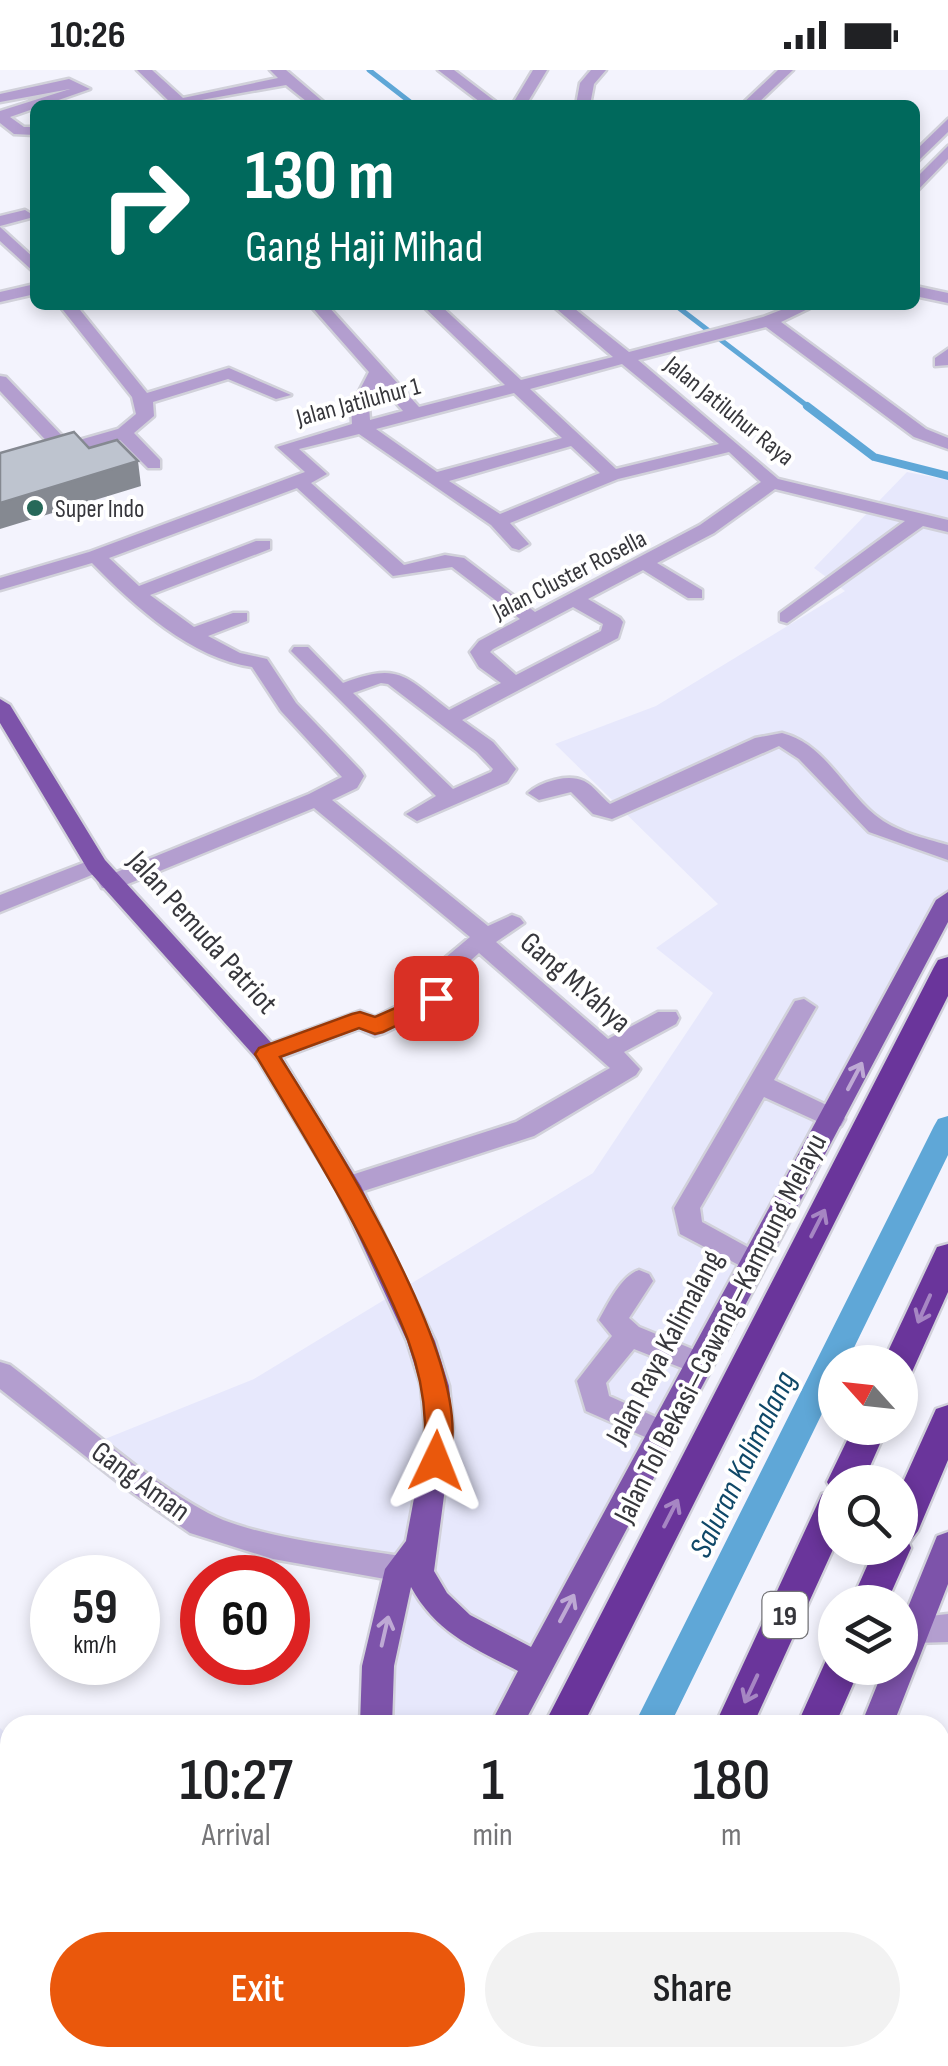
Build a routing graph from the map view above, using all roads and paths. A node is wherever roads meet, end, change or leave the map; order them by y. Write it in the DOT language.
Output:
graph roads {
  1 [pos="144,70"];
  2 [pos="445,70"];
  3 [pos="540,70"];
  4 [pos="599,70"];
  5 [pos="786,70"];
  6 [pos="283,75"];
  7 [pos="0,98"];
  8 [pos="50,100"];
  9 [pos="176,100"];
  10 [pos="194,100"];
  11 [pos="314,100"];
  12 [pos="486,100"];
  13 [pos="522,100"];
  14 [pos="584,100"];
  15 [pos="753,100"];
  16 [pos="30,107"];
  17 [pos="30,122"];
  18 [pos="948,122"];
  19 [pos="5,127"];
  20 [pos="30,133"];
  21 [pos="948,150"];
  22 [pos="921,165"];
  23 [pos="25,216"];
  24 [pos="0,221"];
  25 [pos="0,232"];
  26 [pos="8,251"];
  27 [pos="30,265"];
  28 [pos="920,278"];
  29 [pos="948,285"];
  30 [pos="30,290"];
  31 [pos="920,292"];
  32 [pos="0,297"];
  33 [pos="948,298"];
  34 [pos="72,310"];
  35 [pos="322,310"];
  36 [pos="435,310"];
  37 [pos="566,310"];
  38 [pos="769,314"];
  39 [pos="626,358"];
  40 [pos="376,374"];
  41 [pos="0,381"];
  42 [pos="516,386"];
  43 [pos="282,395"];
  44 [pos="143,400"];
  45 [pos="414,412"];
  46 [pos="360,426"];
  47 [pos="124,433"];
  48 [pos="574,440"];
  49 [pos="948,444"];
  50 [pos="732,446"];
  51 [pos="65,450"];
  52 [pos="154,464"];
  53 [pos="0,469"];
  54 [pos="612,475"];
  55 [pos="434,479"];
  56 [pos="772,484"];
  57 [pos="305,488"];
  58 [pos="920,519"];
  59 [pos="498,521"];
  60 [pos="948,526"];
  61 [pos="518,544"];
  62 [pos="263,545"];
  63 [pos="96,556"];
  64 [pos="646,564"];
  65 [pos="0,584"];
  66 [pos="137,594"];
  67 [pos="695,594"];
  68 [pos="574,599"];
  69 [pos="240,617"];
  70 [pos="787,617"];
  71 [pos="533,620"];
  72 [pos="194,634"];
  73 [pos="301,651"];
  74 [pos="516,684"];
  75 [pos="340,692"];
  76 [pos="0,706"];
  77 [pos="448,719"];
  78 [pos="539,793"];
  79 [pos="450,798"];
  80 [pos="317,799"];
  81 [pos="417,814"];
  82 [pos="948,852"];
  83 [pos="103,874"];
  84 [pos="948,900"];
  85 [pos="0,904"];
  86 [pos="512,923"];
  87 [pos="483,940"];
  88 [pos="948,967"];
  89 [pos="804,1007"];
  90 [pos="667,1018"];
  91 [pos="606,1051"];
  92 [pos="267,1054"];
  93 [pos="757,1083"];
  94 [pos="832,1118"];
  95 [pos="348,1186"];
  96 [pos="948,1256"];
  97 [pos="752,1262"];
  98 [pos="639,1281"];
  99 [pos="629,1335"];
  100 [pos="908,1345"];
  101 [pos="697,1362"];
  102 [pos="0,1374"];
  103 [pos="948,1419"];
  104 [pos="660,1432"];
  105 [pos="918,1489"];
  106 [pos="818,1542"];
  107 [pos="948,1545"];
  108 [pos="413,1562"];
  109 [pos="918,1619"];
  110 [pos="948,1628"];
  111 [pos="918,1629"];
  112 [pos="537,1664"];
  113 [pos="834,1685"];
  114 [pos="893,1685"];
  115 [pos="376,1715"];
  116 [pos="511,1715"];
  117 [pos="568,1715"];
  118 [pos="739,1715"];
  119 [pos="820,1715"];
  120 [pos="881,1715"];
  1 -- 9 [label="street"];
  2 -- 12 [label="street"];
  3 -- 13 [label="street"];
  4 -- 14 [label="street"];
  5 -- 15 [label="street"];
  6 -- 10 [label="street"];
  6 -- 11 [label="street"];
  7 -- 8 [label="street"];
  16 -- 19 [label="street"];
  17 -- 19 [label="street"];
  18 -- 22 [label="street"];
  19 -- 20 [label="street"];
  21 -- 22 [label="street"];
  23 -- 24 [label="street"];
  25 -- 26 [label="street"];
  26 -- 27 [label="street"];
  28 -- 29 [label="street"];
  30 -- 32 [label="street"];
  31 -- 33 [label="street"];
  34 -- 44 [label="street"];
  35 -- 40 [label="street"];
  36 -- 42 [label="street"];
  37 -- 39 [label="street, Jalan Jatiluhur Raya"];
  38 -- 39 [label="street, Jalan Jatiluhur 1"];
  38 -- 49 [label="street"];
  39 -- 42 [label="street, Jalan Jatiluhur 1"];
  39 -- 50 [label="street, Jalan Jatiluhur Raya"];
  40 -- 45 [label="street"];
  40 -- 46 [label="street"];
  41 -- 51 [label="street"];
  42 -- 45 [label="street, Jalan Jatiluhur 1"];
  42 -- 48 [label="street"];
  43 -- 44 [label="street"];
  44 -- 47 [label="street"];
  45 -- 46 [label="street, Jalan Jatiluhur 1"];
  46 -- 55 [label="street"];
  46 -- 63 [label="street, Jalan Jatiluhur 1"];
  47 -- 51 [label="street"];
  47 -- 52 [label="street"];
  48 -- 54 [label="street"];
  48 -- 55 [label="street"];
  50 -- 54 [label="street"];
  50 -- 56 [label="street, Jalan Jatiluhur Raya"];
  51 -- 53 [label="street"];
  54 -- 59 [label="street"];
  55 -- 59 [label="street"];
  56 -- 58 [label="street, Jalan Jatiluhur Raya"];
  56 -- 64 [label="street, Jalan Cluster Rosella"];
  57 -- 71 [label="street"];
  58 -- 60 [label="street, Jalan Jatiluhur Raya"];
  58 -- 70 [label="street"];
  59 -- 61 [label="street"];
  62 -- 66 [label="street"];
  63 -- 65 [label="street, Jalan Jatiluhur 1"];
  63 -- 66 [label="street"];
  64 -- 67 [label="street"];
  64 -- 68 [label="street, Jalan Cluster Rosella"];
  66 -- 72 [label="street"];
  68 -- 71 [label="street, Jalan Cluster Rosella"];
  68 -- 74 [label="street"];
  69 -- 72 [label="street"];
  71 -- 74 [label="street, Jalan Cluster Rosella"];
  72 -- 80 [label="street"];
  73 -- 75 [label="street"];
  74 -- 77 [label="street"];
  75 -- 77 [label="street"];
  75 -- 79 [label="street"];
  76 -- 83 [label="main road, Jalan Pemuda Patriot"];
  77 -- 79 [label="street"];
  78 -- 82 [label="street"];
  79 -- 81 [label="street"];
  80 -- 83 [label="street"];
  80 -- 87 [label="street, Gang M.Yahya"];
  83 -- 85 [label="street"];
  83 -- 92 [label="main road, Jalan Pemuda Patriot"];
  94 -- 84 [label="main road, Jalan Raya Kalimalang, one-way"];
  86 -- 87 [label="street"];
  87 -- 91 [label="street, Gang M.Yahya"];
  87 -- 92 [label="street"];
  117 -- 88 [label="highway, Jalan Tol Bekasi–Cawang–Kampung Melayu, one-way"];
  89 -- 93 [label="street"];
  90 -- 91 [label="street"];
  91 -- 95 [label="street, Gang M.Yahya"];
  92 -- 95 [label="main road, Jalan Pemuda Patriot"];
  93 -- 94 [label="street"];
  93 -- 97 [label="street"];
  94 -- 97 [label="main road, Jalan Raya Kalimalang"];
  95 -- 108 [label="main road, Jalan Pemuda Patriot"];
  96 -- 100 [label="highway, one-way"];
  97 -- 101 [label="main road, Jalan Raya Kalimalang"];
  98 -- 99 [label="street"];
  99 -- 101 [label="street"];
  99 -- 104 [label="street"];
  101 -- 104 [label="main road, Jalan Raya Kalimalang"];
  102 -- 108 [label="street, Gang Aman"];
  103 -- 105 [label="highway"];
  112 -- 104 [label="main road, Jalan Raya Kalimalang, one-way"];
  106 -- 118 [label="highway, 19, one-way"];
  107 -- 109 [label="main road"];
  108 -- 112 [label="main road"];
  115 -- 108 [label="main road, Jalan Pemuda Patriot, one-way"];
  110 -- 111 [label="street"];
  112 -- 116 [label="main road, Jalan Raya Kalimalang"];
  113 -- 119 [label="highway"];
  114 -- 120 [label="main road"];
}
